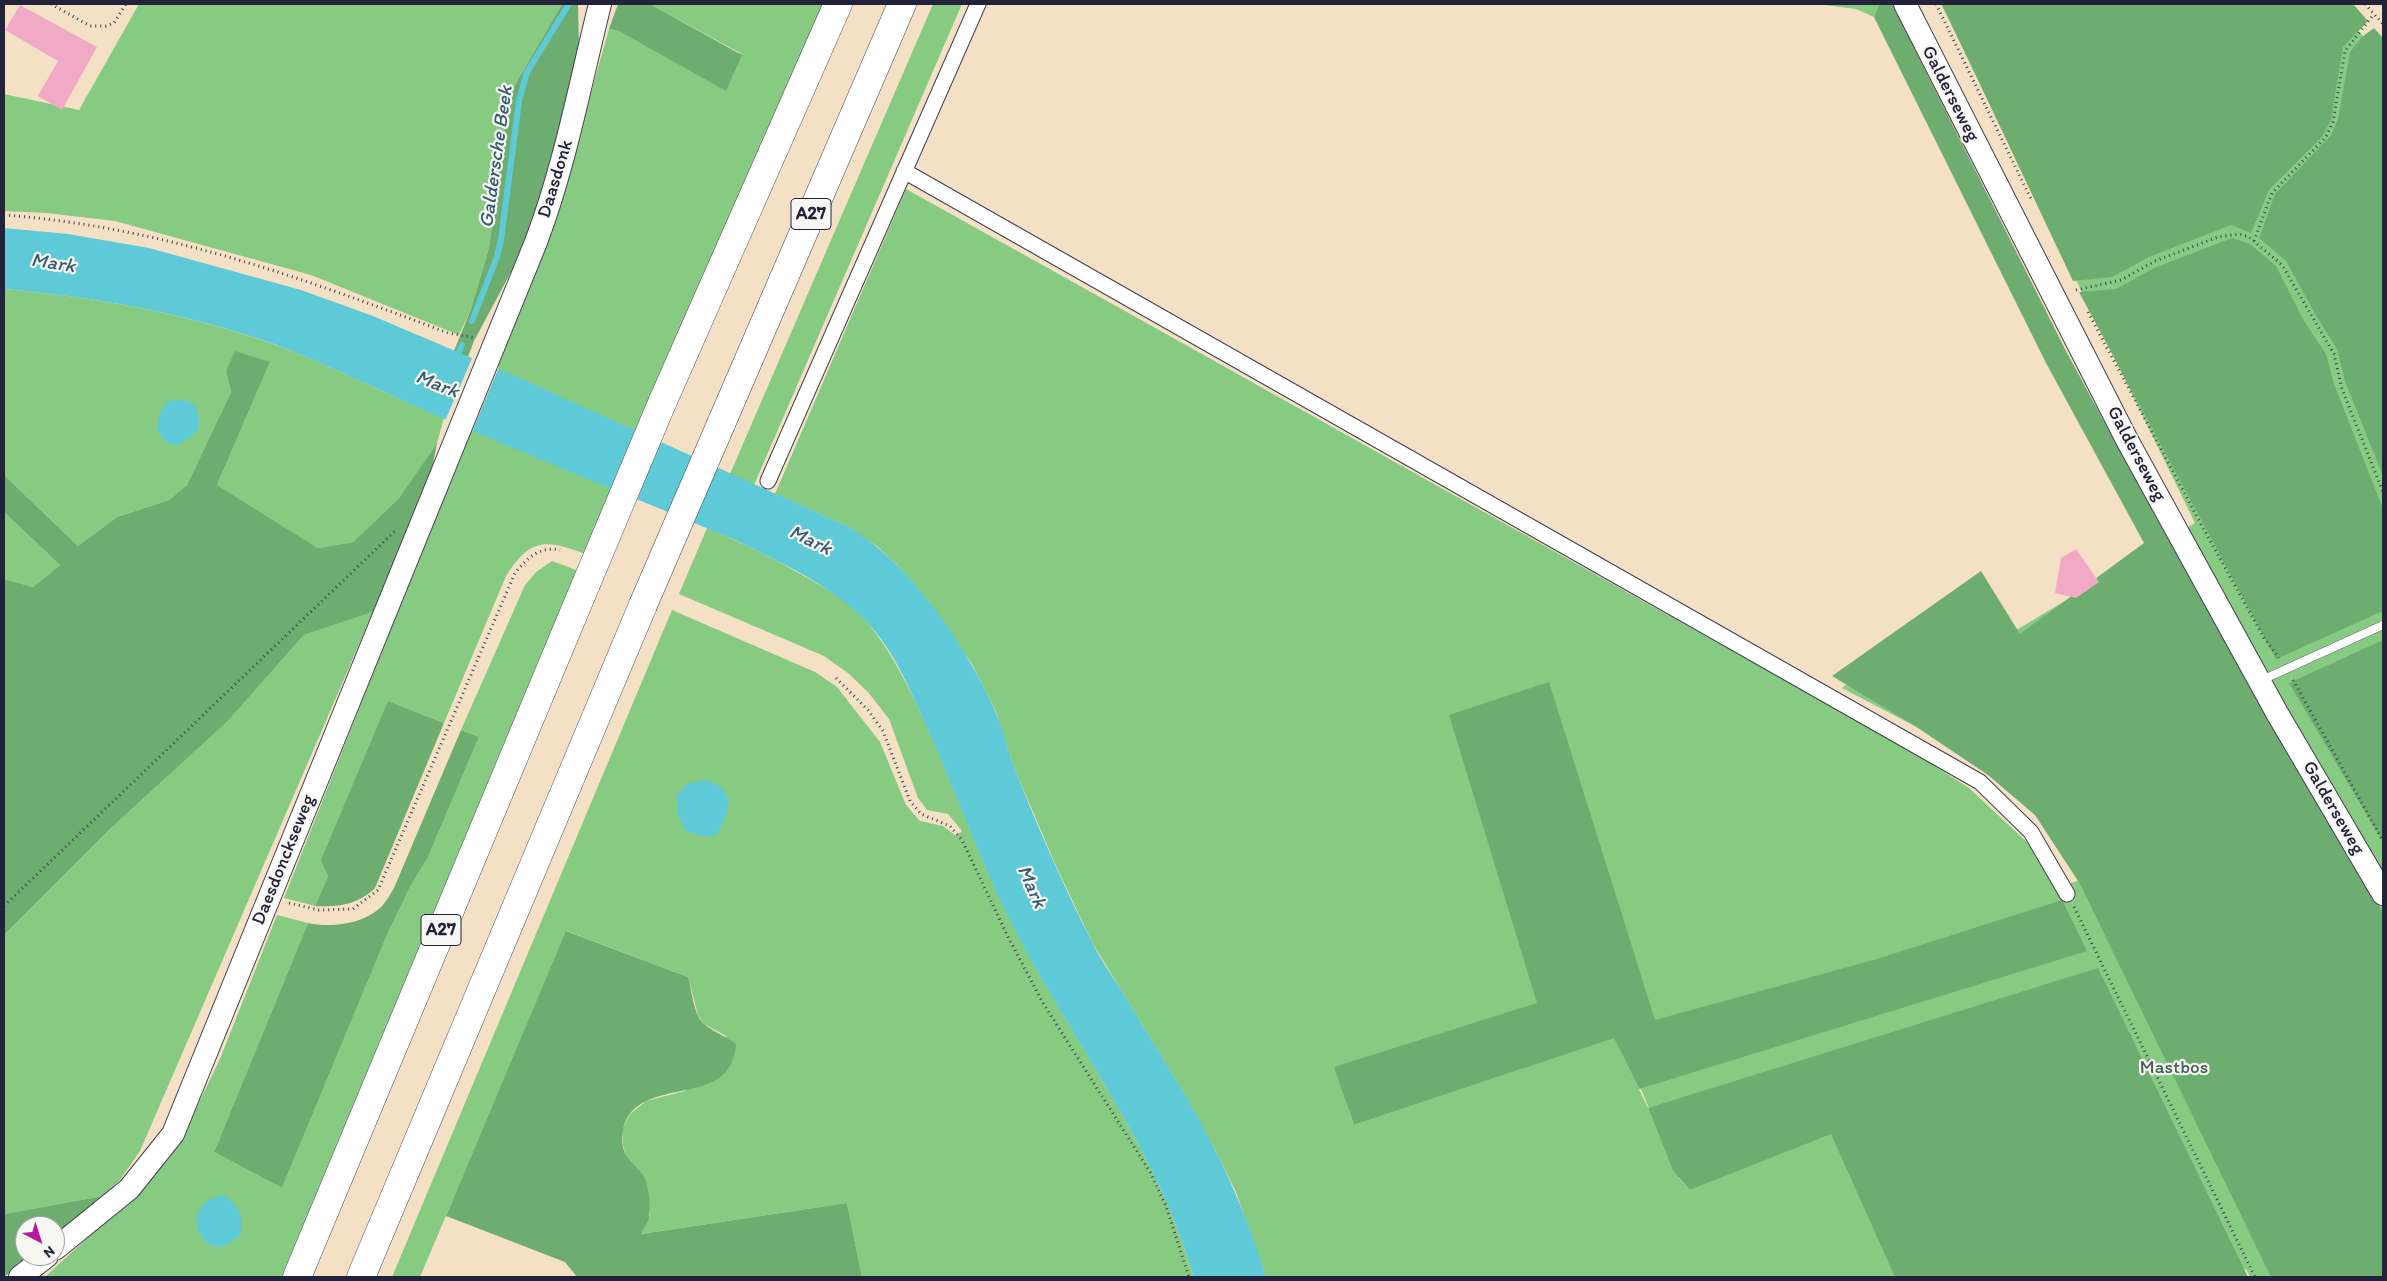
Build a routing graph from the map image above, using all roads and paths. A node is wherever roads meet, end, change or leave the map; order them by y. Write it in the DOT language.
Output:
graph roads {
  1 [pos="51,4"];
  2 [pos="126,4"];
  3 [pos="600,4"];
  4 [pos="838,4"];
  5 [pos="902,4"];
  6 [pos="978,4"];
  7 [pos="1905,4"];
  8 [pos="1936,4"];
  9 [pos="2365,4"];
  10 [pos="2374,14"];
  11 [pos="2383,24"];
  12 [pos="904,171"];
  13 [pos="2034,206"];
  14 [pos="4,215"];
  15 [pos="2254,241"];
  16 [pos="2072,282"];
  17 [pos="2076,290"];
  18 [pos="2081,299"];
  19 [pos="2086,308"];
  20 [pos="494,346"];
  21 [pos="458,433"];
  22 [pos="768,481"];
  23 [pos="2383,492"];
  24 [pos="422,522"];
  25 [pos="560,550"];
  26 [pos="2383,625"];
  27 [pos="2286,669"];
  28 [pos="836,678"];
  29 [pos="2260,682"];
  30 [pos="2383,841"];
  31 [pos="2067,894"];
  32 [pos="2383,894"];
  33 [pos="269,898"];
  34 [pos="4,906"];
  35 [pos="65,1241"];
  36 [pos="34,1266"];
  37 [pos="20,1277"];
  38 [pos="297,1277"];
  39 [pos="361,1277"];
  40 [pos="1189,1277"];
  41 [pos="2256,1277"];
  1 -- 2 [label="path"];
  3 -- 20 [label="street, Daasdonk"];
  4 -- 38 [label="highway, A27, bridge"];
  5 -- 39 [label="highway, A27, bridge"];
  6 -- 12 [label="street"];
  7 -- 29 [label="street, Galderseweg"];
  8 -- 13 [label="path, Galderseweg"];
  9 -- 10 [label="path"];
  10 -- 11 [label="path"];
  10 -- 15 [label="path"];
  12 -- 22 [label="street"];
  12 -- 31 [label="street"];
  14 -- 20 [label="path"];
  15 -- 17 [label="path"];
  15 -- 23 [label="path"];
  16 -- 17 [label="path"];
  17 -- 18 [label="path"];
  19 -- 27 [label="path, Galderseweg"];
  20 -- 21 [label="street, Daasdonk"];
  21 -- 24 [label="street, Daesdonckseweg"];
  24 -- 33 [label="street, Daesdonckseweg"];
  24 -- 34 [label="path"];
  25 -- 33 [label="path"];
  26 -- 27 [label="lane"];
  27 -- 29 [label="lane"];
  27 -- 30 [label="path, Galderseweg"];
  28 -- 40 [label="path"];
  29 -- 32 [label="street, Galderseweg"];
  31 -- 41 [label="path"];
  33 -- 35 [label="street, Daesdonckseweg"];
  36 -- 37 [label="street"];
}
